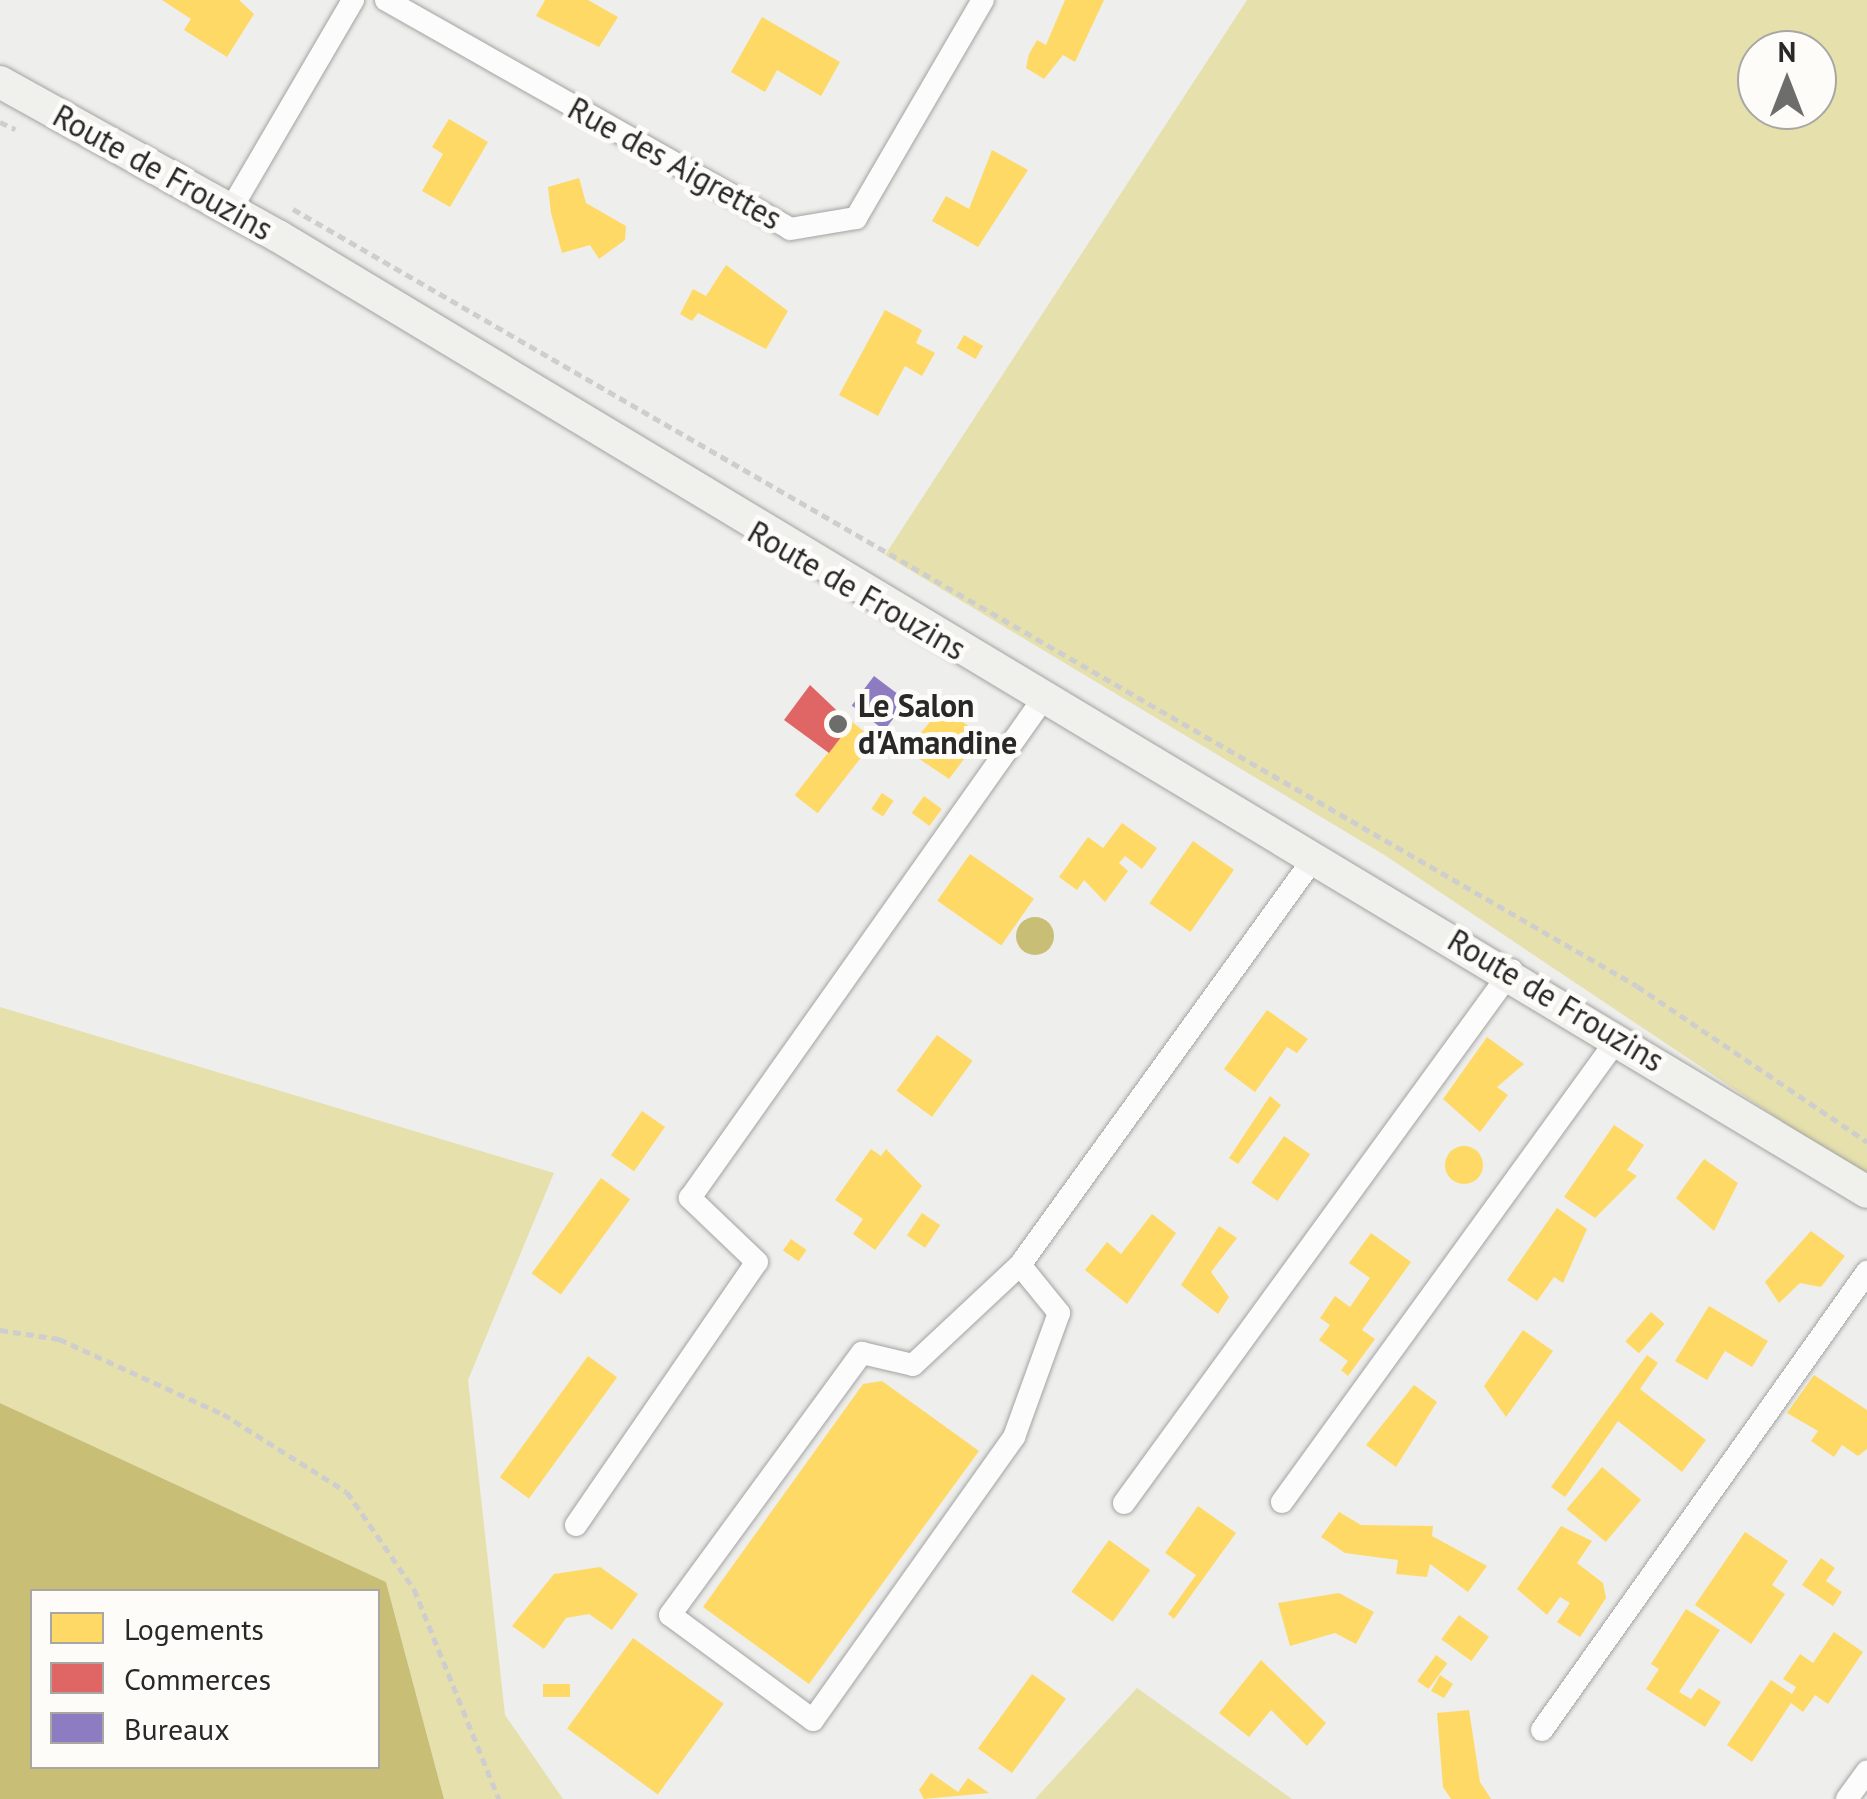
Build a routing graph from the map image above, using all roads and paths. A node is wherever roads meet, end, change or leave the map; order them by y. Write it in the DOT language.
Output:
graph roads {
  1 [pos="353,0"];
  2 [pos="386,0"];
  3 [pos="983,0"];
  4 [pos="0,82"];
  5 [pos="0,122"];
  6 [pos="33,138"];
  7 [pos="232,209"];
  8 [pos="278,236"];
  9 [pos="1043,699"];
  10 [pos="1314,858"];
  11 [pos="1512,970"];
  12 [pos="1619,1037"];
  13 [pos="1867,1142"];
  14 [pos="1867,1192"];
  15 [pos="1020,1265"];
  16 [pos="1867,1272"];
  17 [pos="0,1330"];
  18 [pos="1282,1502"];
  19 [pos="1124,1504"];
  20 [pos="576,1526"];
  21 [pos="1542,1730"];
  22 [pos="1867,1772"];
  23 [pos="499,1799"];
  24 [pos="1846,1799"];
  1 -- 7 [label="street"];
  2 -- 3 [label="street, Rue des Aigrettes"];
  4 -- 7 [label="main road, Route de Frouzins"];
  5 -- 6 [label="path"];
  7 -- 8 [label="main road, Route de Frouzins"];
  8 -- 9 [label="main road, Route de Frouzins"];
  8 -- 13 [label="path"];
  9 -- 10 [label="main road, Route de Frouzins"];
  9 -- 20 [label="street"];
  10 -- 11 [label="main road, Route de Frouzins"];
  10 -- 15 [label="street"];
  11 -- 12 [label="main road, Route de Frouzins"];
  11 -- 19 [label="street"];
  12 -- 14 [label="main road, Route de Frouzins"];
  12 -- 18 [label="street"];
  15 -- 15 [label="street"];
  16 -- 21 [label="street"];
  17 -- 23 [label="path"];
  22 -- 24 [label="street"];
}
